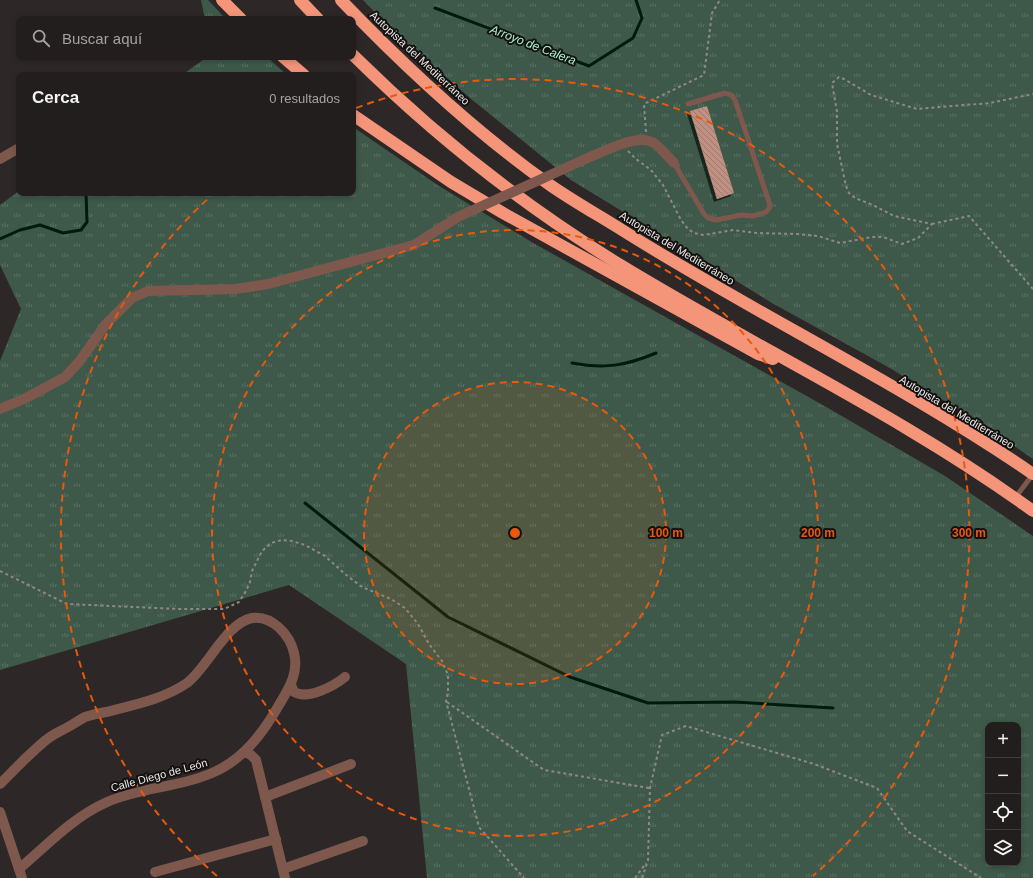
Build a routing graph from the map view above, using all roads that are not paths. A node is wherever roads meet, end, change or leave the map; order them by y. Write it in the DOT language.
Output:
graph roads {
  1 [pos="222,0"];
  2 [pos="300,0"];
  3 [pos="341,0"];
  4 [pos="238,16"];
  5 [pos="315,16"];
  6 [pos="356,58"];
  7 [pos="286,60"];
  8 [pos="300,72"];
  9 [pos="688,104"];
  10 [pos="356,117"];
  11 [pos="16,150"];
  12 [pos="0,159"];
  13 [pos="674,163"];
  14 [pos="796,366"];
  15 [pos="0,409"];
  16 [pos="1033,474"];
  17 [pos="1015,498"];
  18 [pos="1033,511"];
  19 [pos="345,677"];
  20 [pos="291,686"];
  21 [pos="308,694"];
  22 [pos="277,710"];
  23 [pos="245,752"];
  24 [pos="351,764"];
  25 [pos="0,784"];
  26 [pos="265,797"];
  27 [pos="0,812"];
  28 [pos="276,840"];
  29 [pos="363,841"];
  30 [pos="155,872"];
  31 [pos="21,873"];
  32 [pos="284,873"];
  1 -- 4 [label="highway"];
  2 -- 5 [label="highway"];
  3 -- 16 [label="highway, Autopista del Mediterráneo"];
  6 -- 14 [label="highway"];
  7 -- 8 [label="highway"];
  9 -- 13 [label="lane"];
  10 -- 14 [label="highway"];
  11 -- 12 [label="street"];
  13 -- 15 [label="street, bridge"];
  14 -- 17 [label="highway"];
  16 -- 17 [label="lane"];
  17 -- 18 [label="highway"];
  19 -- 21 [label="street"];
  20 -- 21 [label="street"];
  20 -- 22 [label="street, Calle Diego de León"];
  20 -- 25 [label="street, Calle Diego de León"];
  21 -- 22 [label="street"];
  22 -- 23 [label="street, Calle Diego de León"];
  23 -- 26 [label="street"];
  23 -- 31 [label="street, Calle Diego de León"];
  24 -- 26 [label="street"];
  26 -- 28 [label="street"];
  27 -- 31 [label="street"];
  28 -- 30 [label="street"];
  28 -- 32 [label="street"];
  29 -- 32 [label="street"];
}
